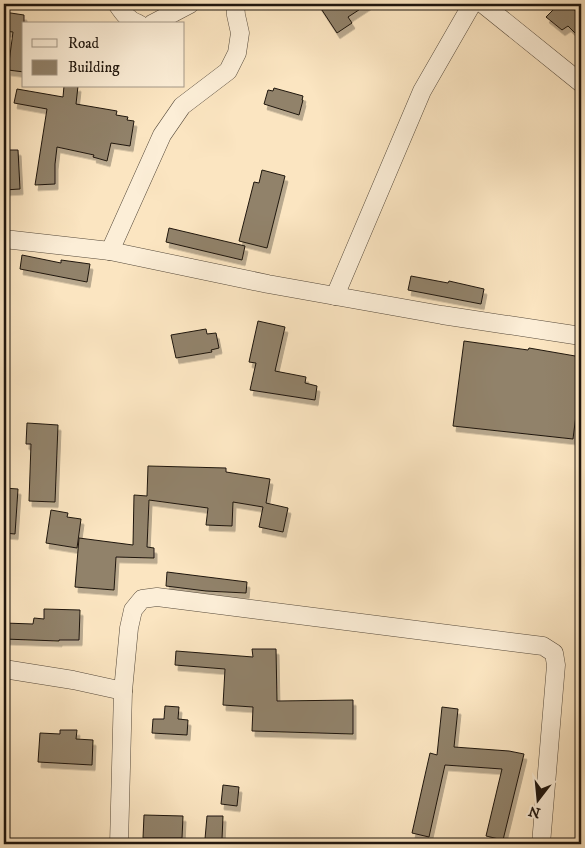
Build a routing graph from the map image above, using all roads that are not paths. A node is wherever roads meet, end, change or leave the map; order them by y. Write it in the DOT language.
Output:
graph roads {
  1 [pos="117,4"];
  2 [pos="190,4"];
  3 [pos="235,4"];
  4 [pos="472,4"];
  5 [pos="483,4"];
  6 [pos="134,22"];
  7 [pos="156,22"];
  8 [pos="581,83"];
  9 [pos="4,238"];
  10 [pos="110,252"];
  11 [pos="335,296"];
  12 [pos="581,336"];
  13 [pos="4,669"];
  14 [pos="123,691"];
  15 [pos="119,844"];
  16 [pos="541,844"];
  1 -- 6 [label="street"];
  2 -- 7 [label="street"];
  3 -- 10 [label="street"];
  4 -- 11 [label="street"];
  5 -- 8 [label="street"];
  9 -- 10 [label="street"];
  10 -- 11 [label="street"];
  11 -- 12 [label="street"];
  13 -- 14 [label="street"];
  14 -- 15 [label="street"];
  14 -- 16 [label="street"];
}
